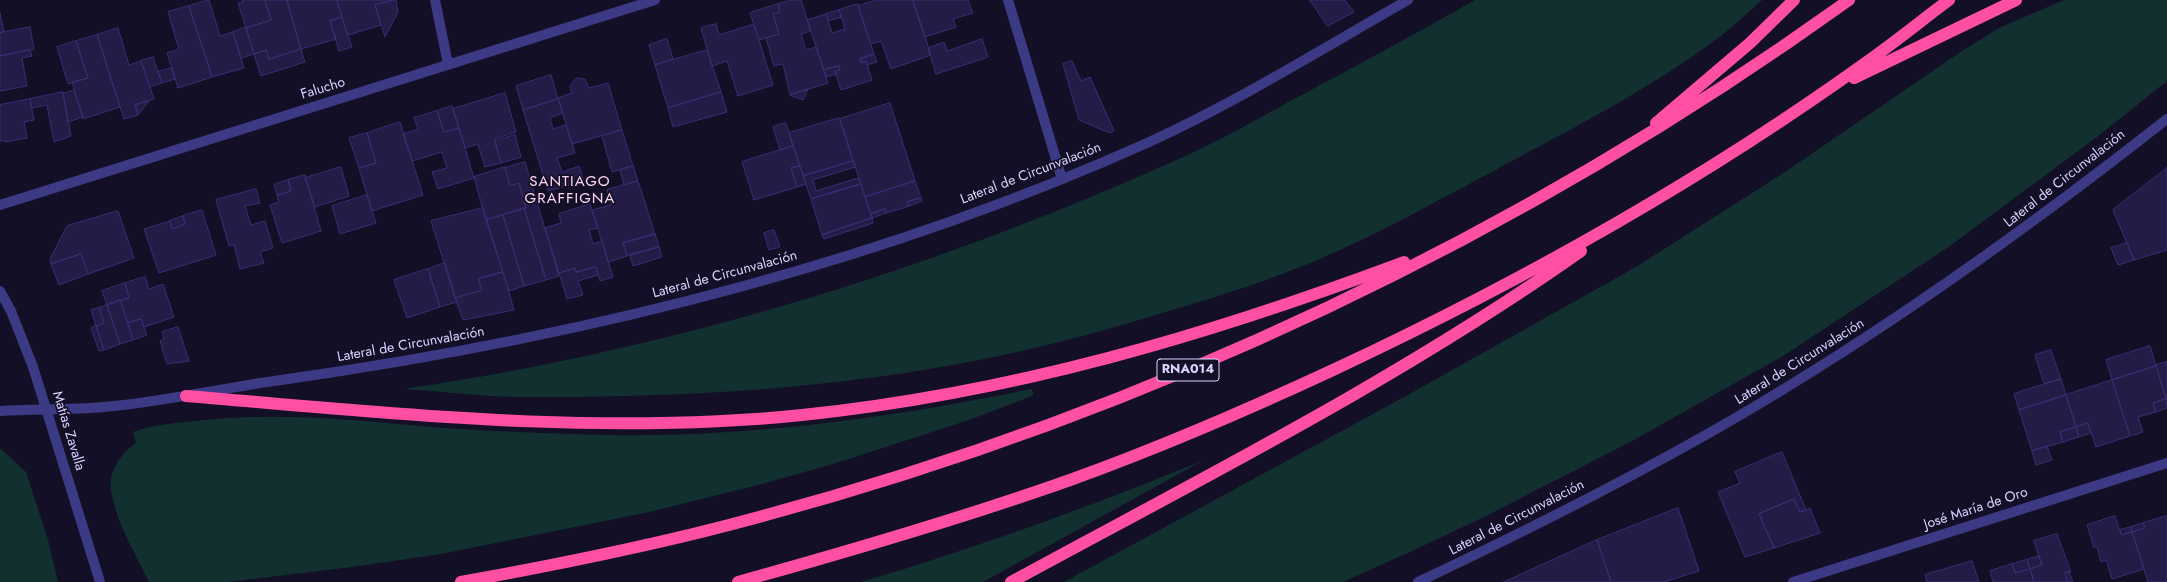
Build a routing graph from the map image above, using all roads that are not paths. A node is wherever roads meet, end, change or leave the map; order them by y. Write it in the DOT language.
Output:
graph roads {
  1 [pos="435,0"];
  2 [pos="655,0"];
  3 [pos="1008,0"];
  4 [pos="1408,0"];
  5 [pos="1794,0"];
  6 [pos="1849,0"];
  7 [pos="1949,0"];
  8 [pos="2016,0"];
  9 [pos="448,64"];
  10 [pos="1814,99"];
  11 [pos="2167,119"];
  12 [pos="1616,155"];
  13 [pos="1062,178"];
  14 [pos="1650,202"];
  15 [pos="0,204"];
  16 [pos="1452,244"];
  17 [pos="0,292"];
  18 [pos="186,396"];
  19 [pos="46,409"];
  20 [pos="0,411"];
  21 [pos="2167,463"];
  22 [pos="100,582"];
  23 [pos="461,582"];
  24 [pos="738,582"];
  25 [pos="1011,582"];
  26 [pos="1418,582"];
  27 [pos="1794,582"];
  1 -- 9 [label="street"];
  2 -- 9 [label="street, Falucho"];
  3 -- 13 [label="street"];
  4 -- 13 [label="street, Lateral de Circunvalación"];
  5 -- 12 [label="highway"];
  6 -- 12 [label="highway, RNA014"];
  7 -- 10 [label="highway"];
  8 -- 10 [label="highway"];
  9 -- 15 [label="street, Falucho"];
  10 -- 14 [label="highway"];
  11 -- 26 [label="street, Lateral de Circunvalación"];
  12 -- 16 [label="highway, RNA014"];
  13 -- 18 [label="street, Lateral de Circunvalación"];
  14 -- 24 [label="highway"];
  14 -- 25 [label="highway"];
  16 -- 18 [label="highway"];
  16 -- 23 [label="highway, RNA014"];
  17 -- 19 [label="street, Matías Zavalla"];
  18 -- 19 [label="street, Lateral de Circunvalación"];
  19 -- 20 [label="street, Lateral de Circunvalación"];
  19 -- 22 [label="street, Matías Zavalla"];
  21 -- 27 [label="street, José María de Oro"];
}
